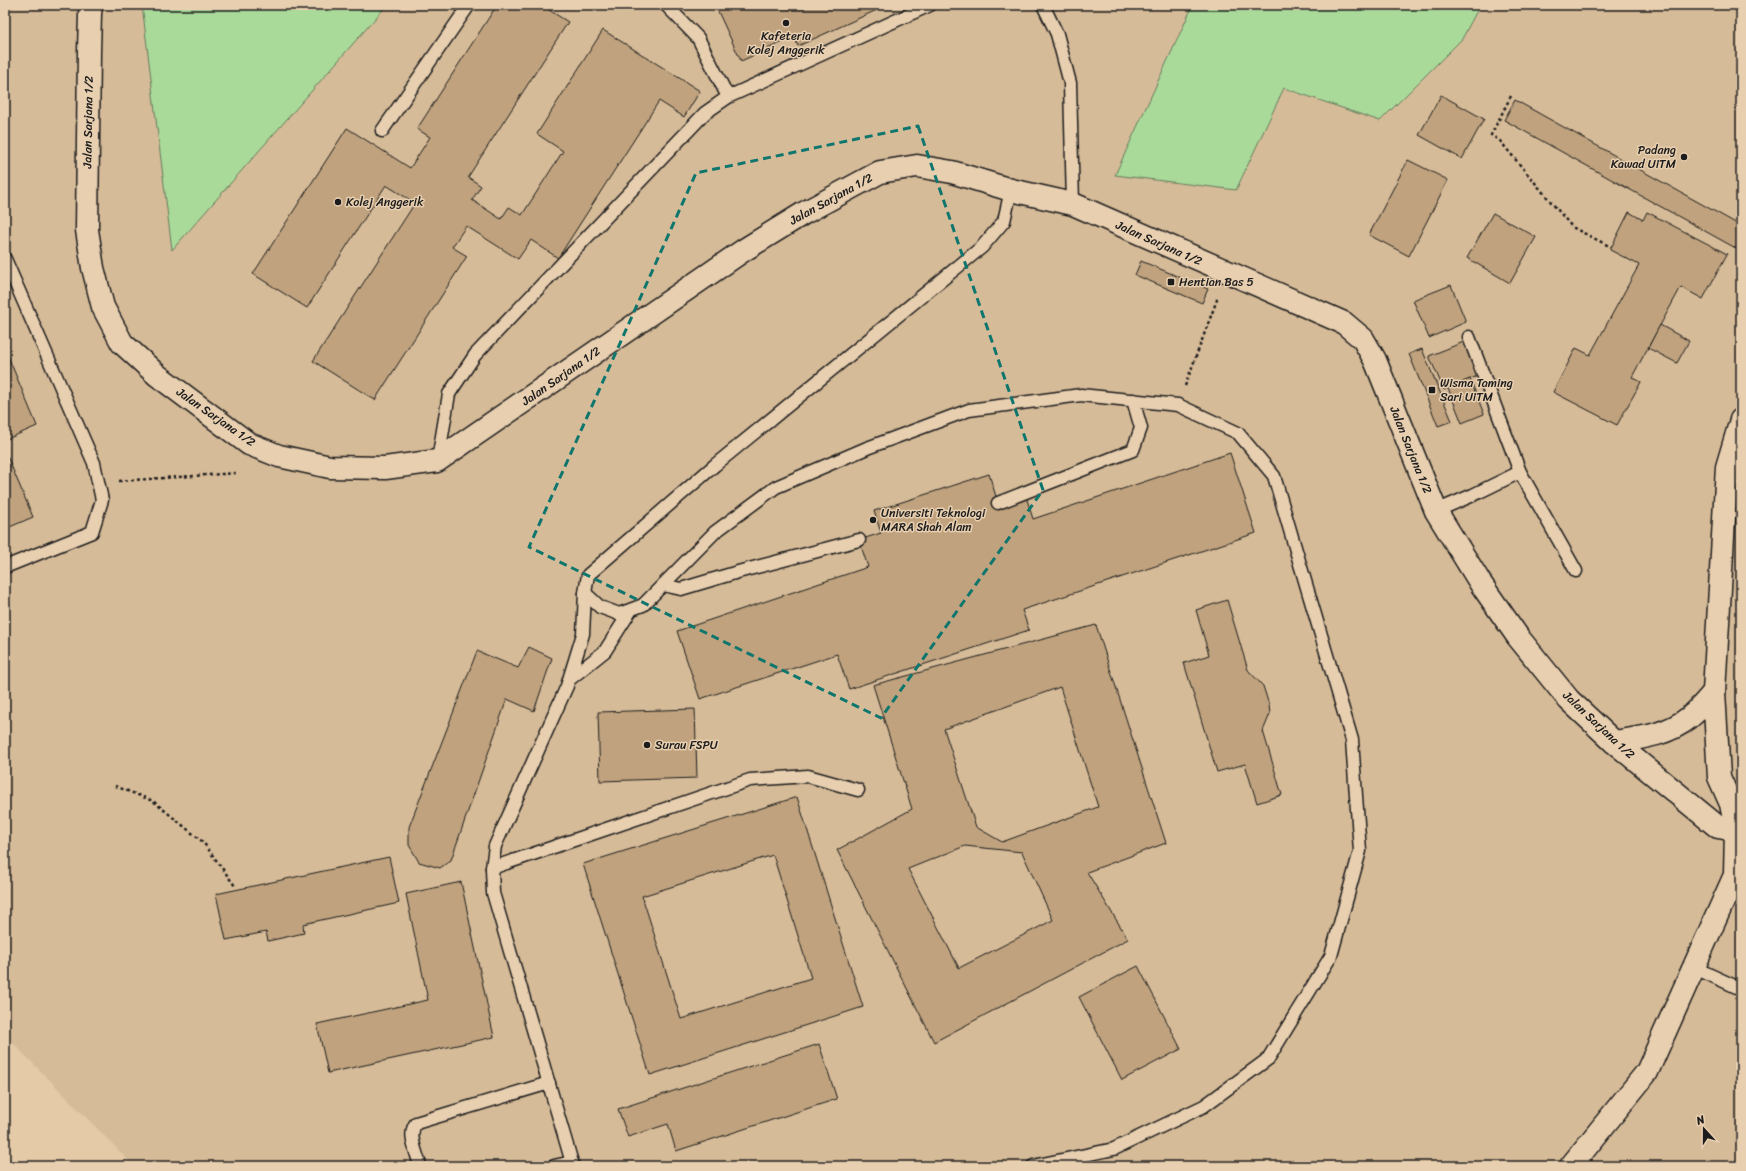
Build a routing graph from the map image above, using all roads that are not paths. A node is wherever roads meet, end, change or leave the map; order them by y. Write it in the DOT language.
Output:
graph roads {
  1 [pos="469,5"];
  2 [pos="666,5"];
  3 [pos="930,5"];
  4 [pos="1043,5"];
  5 [pos="89,8"];
  6 [pos="728,97"];
  7 [pos="382,131"];
  8 [pos="1011,190"];
  9 [pos="1074,204"];
  10 [pos="5,259"];
  11 [pos="1469,337"];
  12 [pos="1133,400"];
  13 [pos="1741,420"];
  14 [pos="438,461"];
  15 [pos="1520,472"];
  16 [pos="998,503"];
  17 [pos="1436,511"];
  18 [pos="859,540"];
  19 [pos="5,567"];
  20 [pos="1576,571"];
  21 [pos="663,585"];
  22 [pos="585,593"];
  23 [pos="630,610"];
  24 [pos="570,679"];
  25 [pos="1714,692"];
  26 [pos="1614,742"];
  27 [pos="858,790"];
  28 [pos="1738,830"];
  29 [pos="492,868"];
  30 [pos="1695,968"];
  31 [pos="1741,989"];
  32 [pos="549,1083"];
  33 [pos="572,1164"];
  34 [pos="420,1166"];
  35 [pos="554,1166"];
  36 [pos="1033,1166"];
  37 [pos="1571,1166"];
  1 -- 7 [label="lane"];
  2 -- 6 [label="lane"];
  3 -- 6 [label="lane"];
  4 -- 9 [label="lane"];
  5 -- 14 [label="street, Jalan Sarjana 1/2"];
  6 -- 14 [label="lane"];
  8 -- 9 [label="street, Jalan Sarjana 1/2"];
  8 -- 14 [label="street, Jalan Sarjana 1/2"];
  8 -- 22 [label="lane"];
  9 -- 17 [label="street, Jalan Sarjana 1/2"];
  10 -- 19 [label="lane"];
  11 -- 15 [label="lane"];
  12 -- 16 [label="lane"];
  12 -- 21 [label="lane"];
  12 -- 36 [label="lane"];
  13 -- 25 [label="street"];
  15 -- 17 [label="lane"];
  15 -- 20 [label="lane"];
  17 -- 26 [label="street, Jalan Sarjana 1/2"];
  18 -- 21 [label="lane"];
  21 -- 23 [label="lane"];
  22 -- 23 [label="lane"];
  22 -- 24 [label="lane"];
  23 -- 24 [label="lane"];
  24 -- 29 [label="lane"];
  25 -- 26 [label="street"];
  25 -- 28 [label="street"];
  26 -- 28 [label="street, Jalan Sarjana 1/2"];
  27 -- 29 [label="lane"];
  28 -- 30 [label="street"];
  29 -- 32 [label="lane"];
  30 -- 31 [label="lane"];
  30 -- 37 [label="street"];
  32 -- 33 [label="lane"];
  32 -- 34 [label="lane"];
  33 -- 35 [label="lane"];
}
